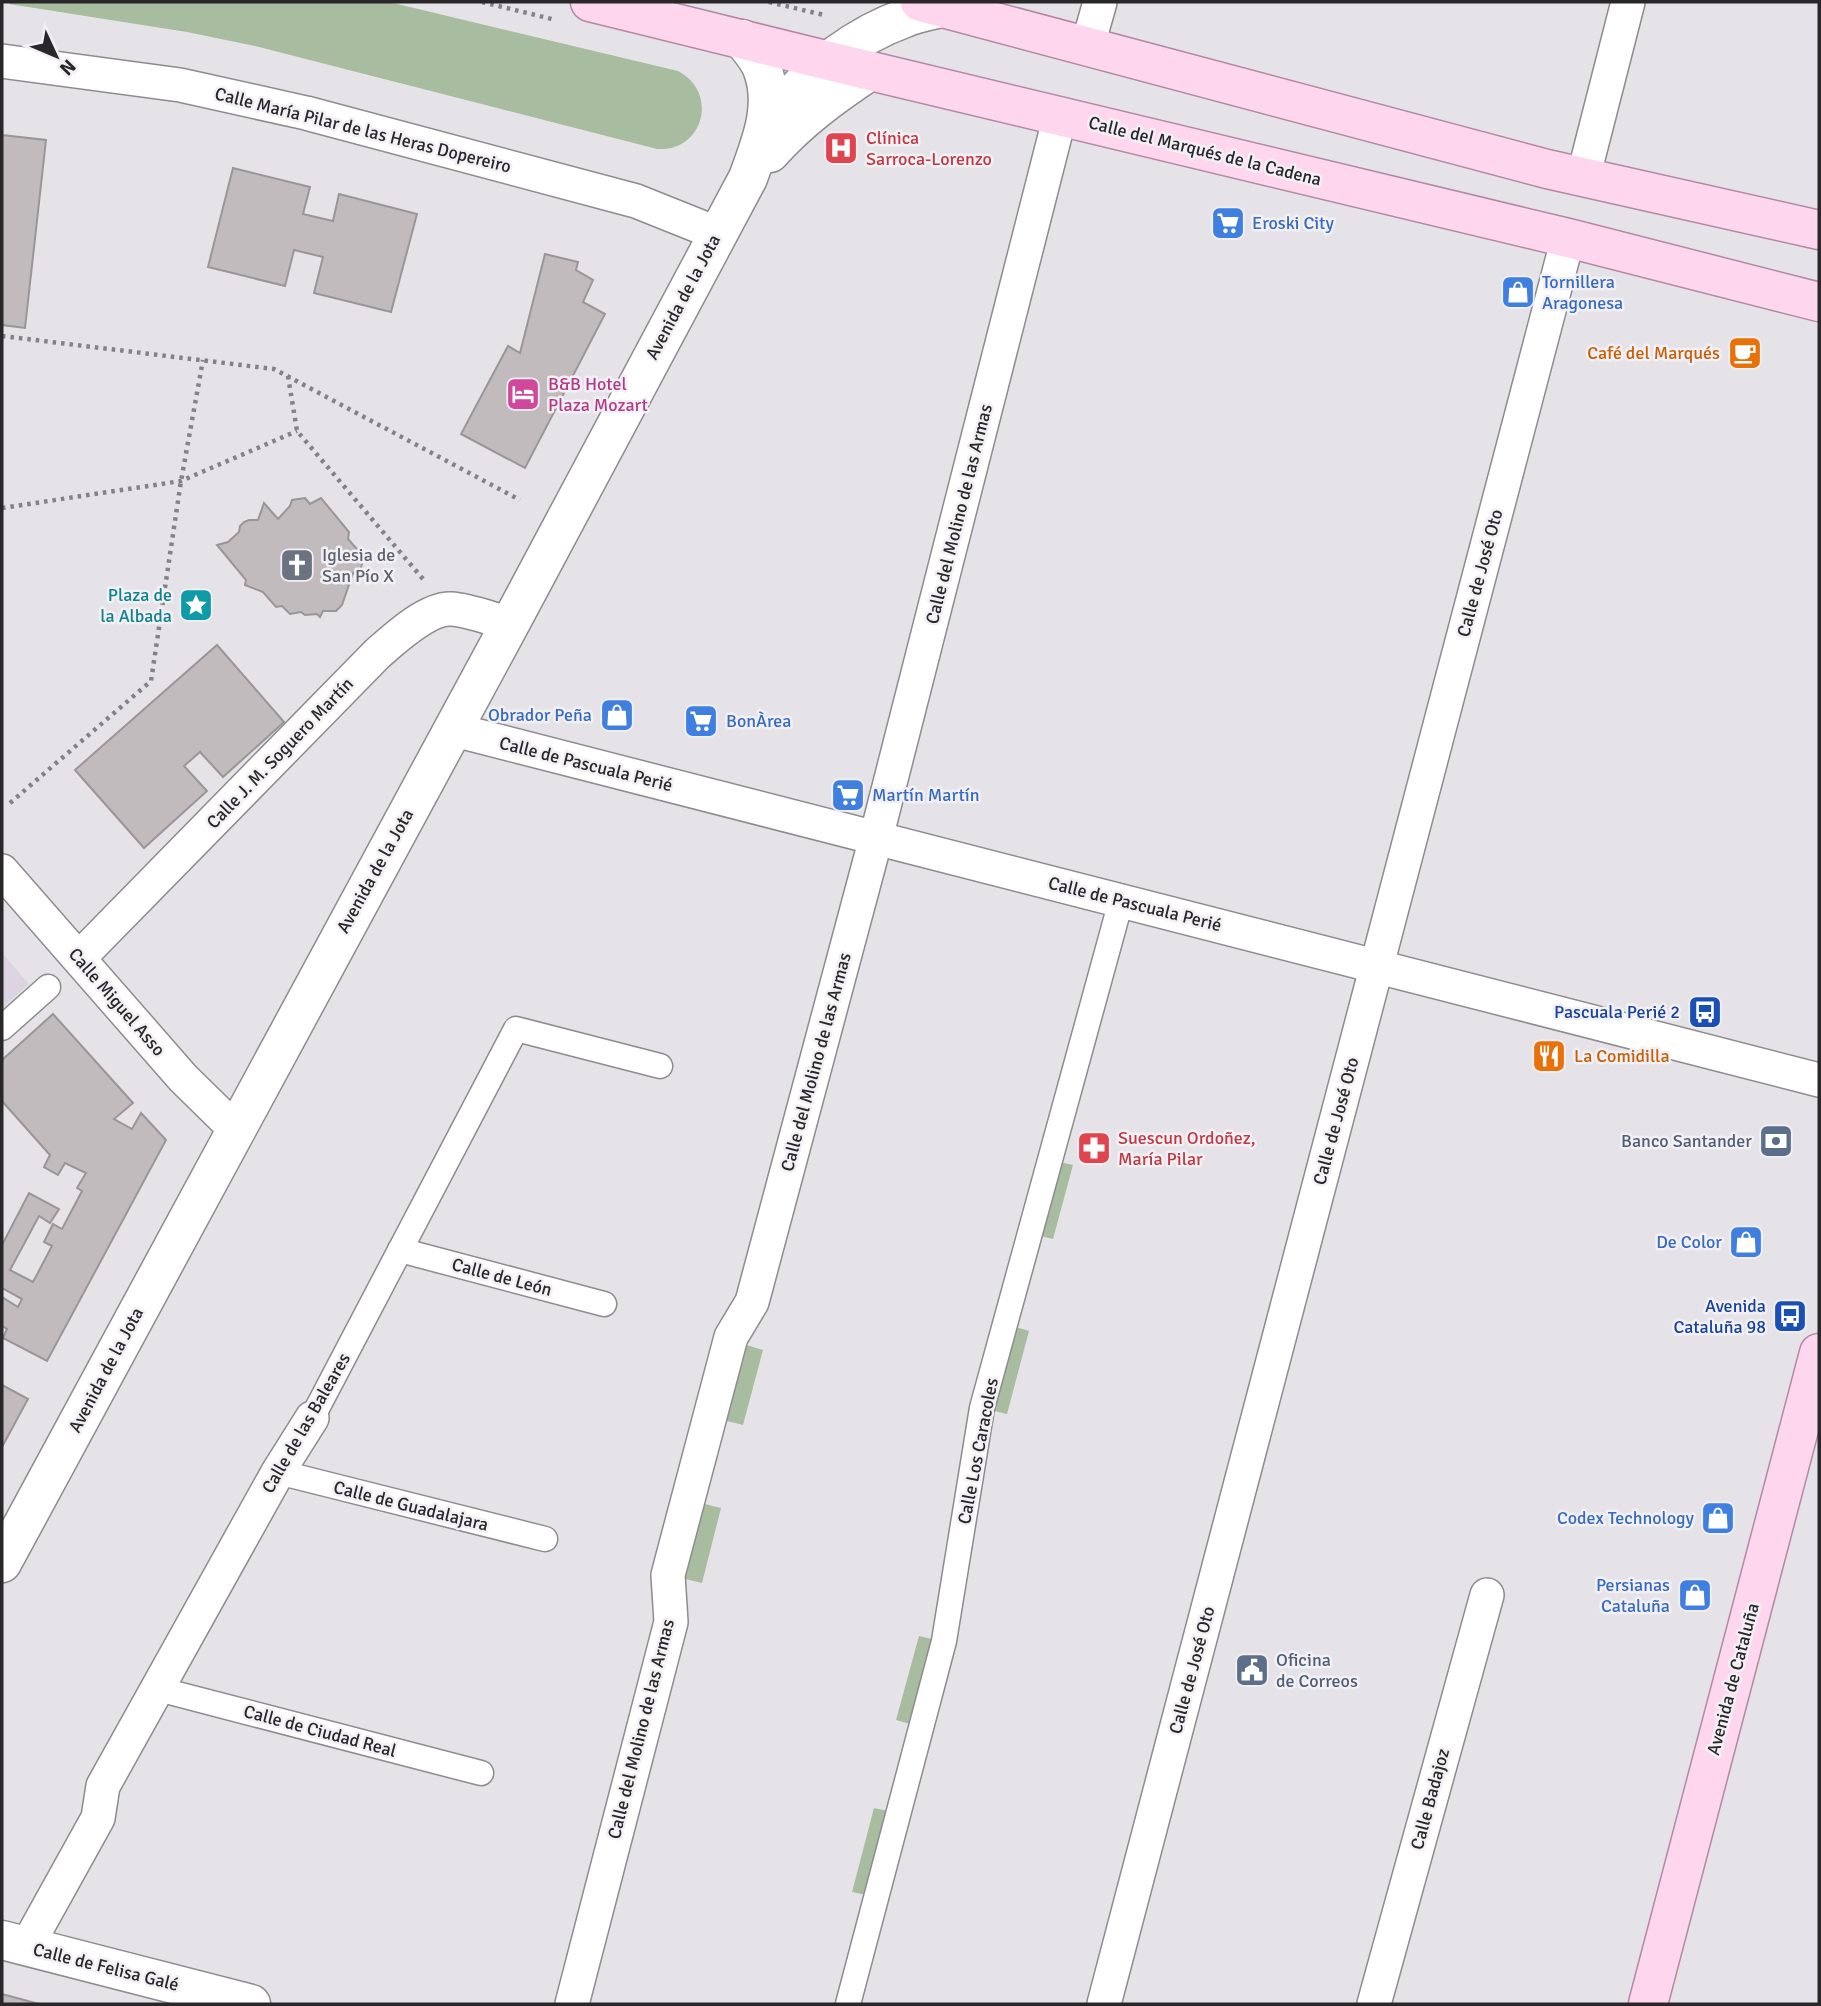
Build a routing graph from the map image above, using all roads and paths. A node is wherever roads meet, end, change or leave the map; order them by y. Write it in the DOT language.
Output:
graph roads {
  1 [pos="590,2"];
  2 [pos="769,2"];
  3 [pos="1100,2"];
  4 [pos="1628,2"];
  5 [pos="931,5"];
  6 [pos="833,17"];
  7 [pos="742,39"];
  8 [pos="1087,48"];
  9 [pos="2,61"];
  10 [pos="828,61"];
  11 [pos="870,71"];
  12 [pos="1060,116"];
  13 [pos="766,125"];
  14 [pos="748,178"];
  15 [pos="1583,178"];
  16 [pos="1819,230"];
  17 [pos="716,233"];
  18 [pos="1568,238"];
  19 [pos="1819,302"];
  20 [pos="2,336"];
  21 [pos="204,360"];
  22 [pos="288,375"];
  23 [pos="297,430"];
  24 [pos="181,481"];
  25 [pos="520,500"];
  26 [pos="2,509"];
  27 [pos="428,585"];
  28 [pos="510,624"];
  29 [pos="451,729"];
  30 [pos="10,803"];
  31 [pos="876,838"];
  32 [pos="2,872"];
  33 [pos="1121,901"];
  34 [pos="79,958"];
  35 [pos="1377,967"];
  36 [pos="48,987"];
  37 [pos="2,1028"];
  38 [pos="660,1066"];
  39 [pos="1819,1080"];
  40 [pos="235,1129"];
  41 [pos="400,1250"];
  42 [pos="604,1304"];
  43 [pos="1819,1353"];
  44 [pos="312,1418"];
  45 [pos="278,1472"];
  46 [pos="545,1539"];
  47 [pos="2,1563"];
  48 [pos="1487,1595"];
  49 [pos="158,1689"];
  50 [pos="481,1773"];
  51 [pos="14,1943"];
  52 [pos="164,1993"];
  53 [pos="251,2004"];
  54 [pos="572,2004"];
  55 [pos="848,2004"];
  56 [pos="1104,2004"];
  57 [pos="1374,2004"];
  58 [pos="1648,2004"];
  1 -- 7 [label="main road, Calle del Marqués de la Cadena"];
  2 -- 6 [label="path"];
  3 -- 8 [label="street"];
  4 -- 15 [label="street"];
  5 -- 8 [label="main road"];
  5 -- 10 [label="street, Avenida de la Jota"];
  7 -- 10 [label="main road, Calle del Marqués de la Cadena"];
  7 -- 13 [label="street, Avenida de la Jota"];
  8 -- 15 [label="main road"];
  9 -- 17 [label="street, Calle María Pilar de las Heras Dopereiro"];
  10 -- 11 [label="main road, Calle del Marqués de la Cadena"];
  10 -- 13 [label="street, Avenida de la Jota"];
  11 -- 12 [label="main road, Calle del Marqués de la Cadena"];
  11 -- 14 [label="street, Avenida de la Jota"];
  12 -- 18 [label="main road, Calle del Marqués de la Cadena"];
  12 -- 31 [label="street, Calle del Molino de las Armas"];
  13 -- 14 [label="street, Avenida de la Jota"];
  14 -- 17 [label="street, Avenida de la Jota"];
  15 -- 16 [label="main road"];
  17 -- 28 [label="street, Avenida de la Jota"];
  18 -- 19 [label="main road, Calle del Marqués de la Cadena"];
  18 -- 35 [label="street, Calle de José Oto"];
  20 -- 21 [label="path"];
  21 -- 22 [label="path"];
  21 -- 24 [label="path"];
  22 -- 23 [label="path"];
  22 -- 25 [label="path"];
  23 -- 24 [label="path"];
  23 -- 27 [label="path"];
  24 -- 26 [label="path"];
  24 -- 30 [label="path"];
  28 -- 29 [label="street, Avenida de la Jota"];
  28 -- 34 [label="street, Calle J. M. Soguero Martín"];
  29 -- 31 [label="street, Calle de Pascuala Perié"];
  29 -- 40 [label="street, Avenida de la Jota"];
  31 -- 33 [label="street, Calle de Pascuala Perié"];
  31 -- 54 [label="street, Calle del Molino de las Armas"];
  32 -- 34 [label="street, Calle Miguel Asso"];
  33 -- 35 [label="street, Calle de Pascuala Perié"];
  33 -- 55 [label="street, Calle Los Caracoles"];
  34 -- 40 [label="street, Calle Miguel Asso"];
  35 -- 39 [label="street, Calle de Pascuala Perié"];
  35 -- 56 [label="street, Calle de José Oto"];
  36 -- 37 [label="street"];
  38 -- 41 [label="street, Calle de las Baleares"];
  40 -- 47 [label="street, Avenida de la Jota"];
  41 -- 42 [label="street, Calle de León"];
  41 -- 44 [label="street, Calle de las Baleares"];
  43 -- 58 [label="main road, Avenida de Cataluña"];
  44 -- 45 [label="street, Calle de las Baleares"];
  45 -- 46 [label="street, Calle de Guadalajara"];
  45 -- 49 [label="street, Calle de las Baleares"];
  48 -- 57 [label="street, Calle Badajoz"];
  49 -- 50 [label="street, Calle de Ciudad Real"];
  49 -- 51 [label="street, Calle de las Baleares"];
  51 -- 52 [label="street, Calle de Felisa Galé"];
  52 -- 53 [label="street, Calle de Felisa Galé"];
}
